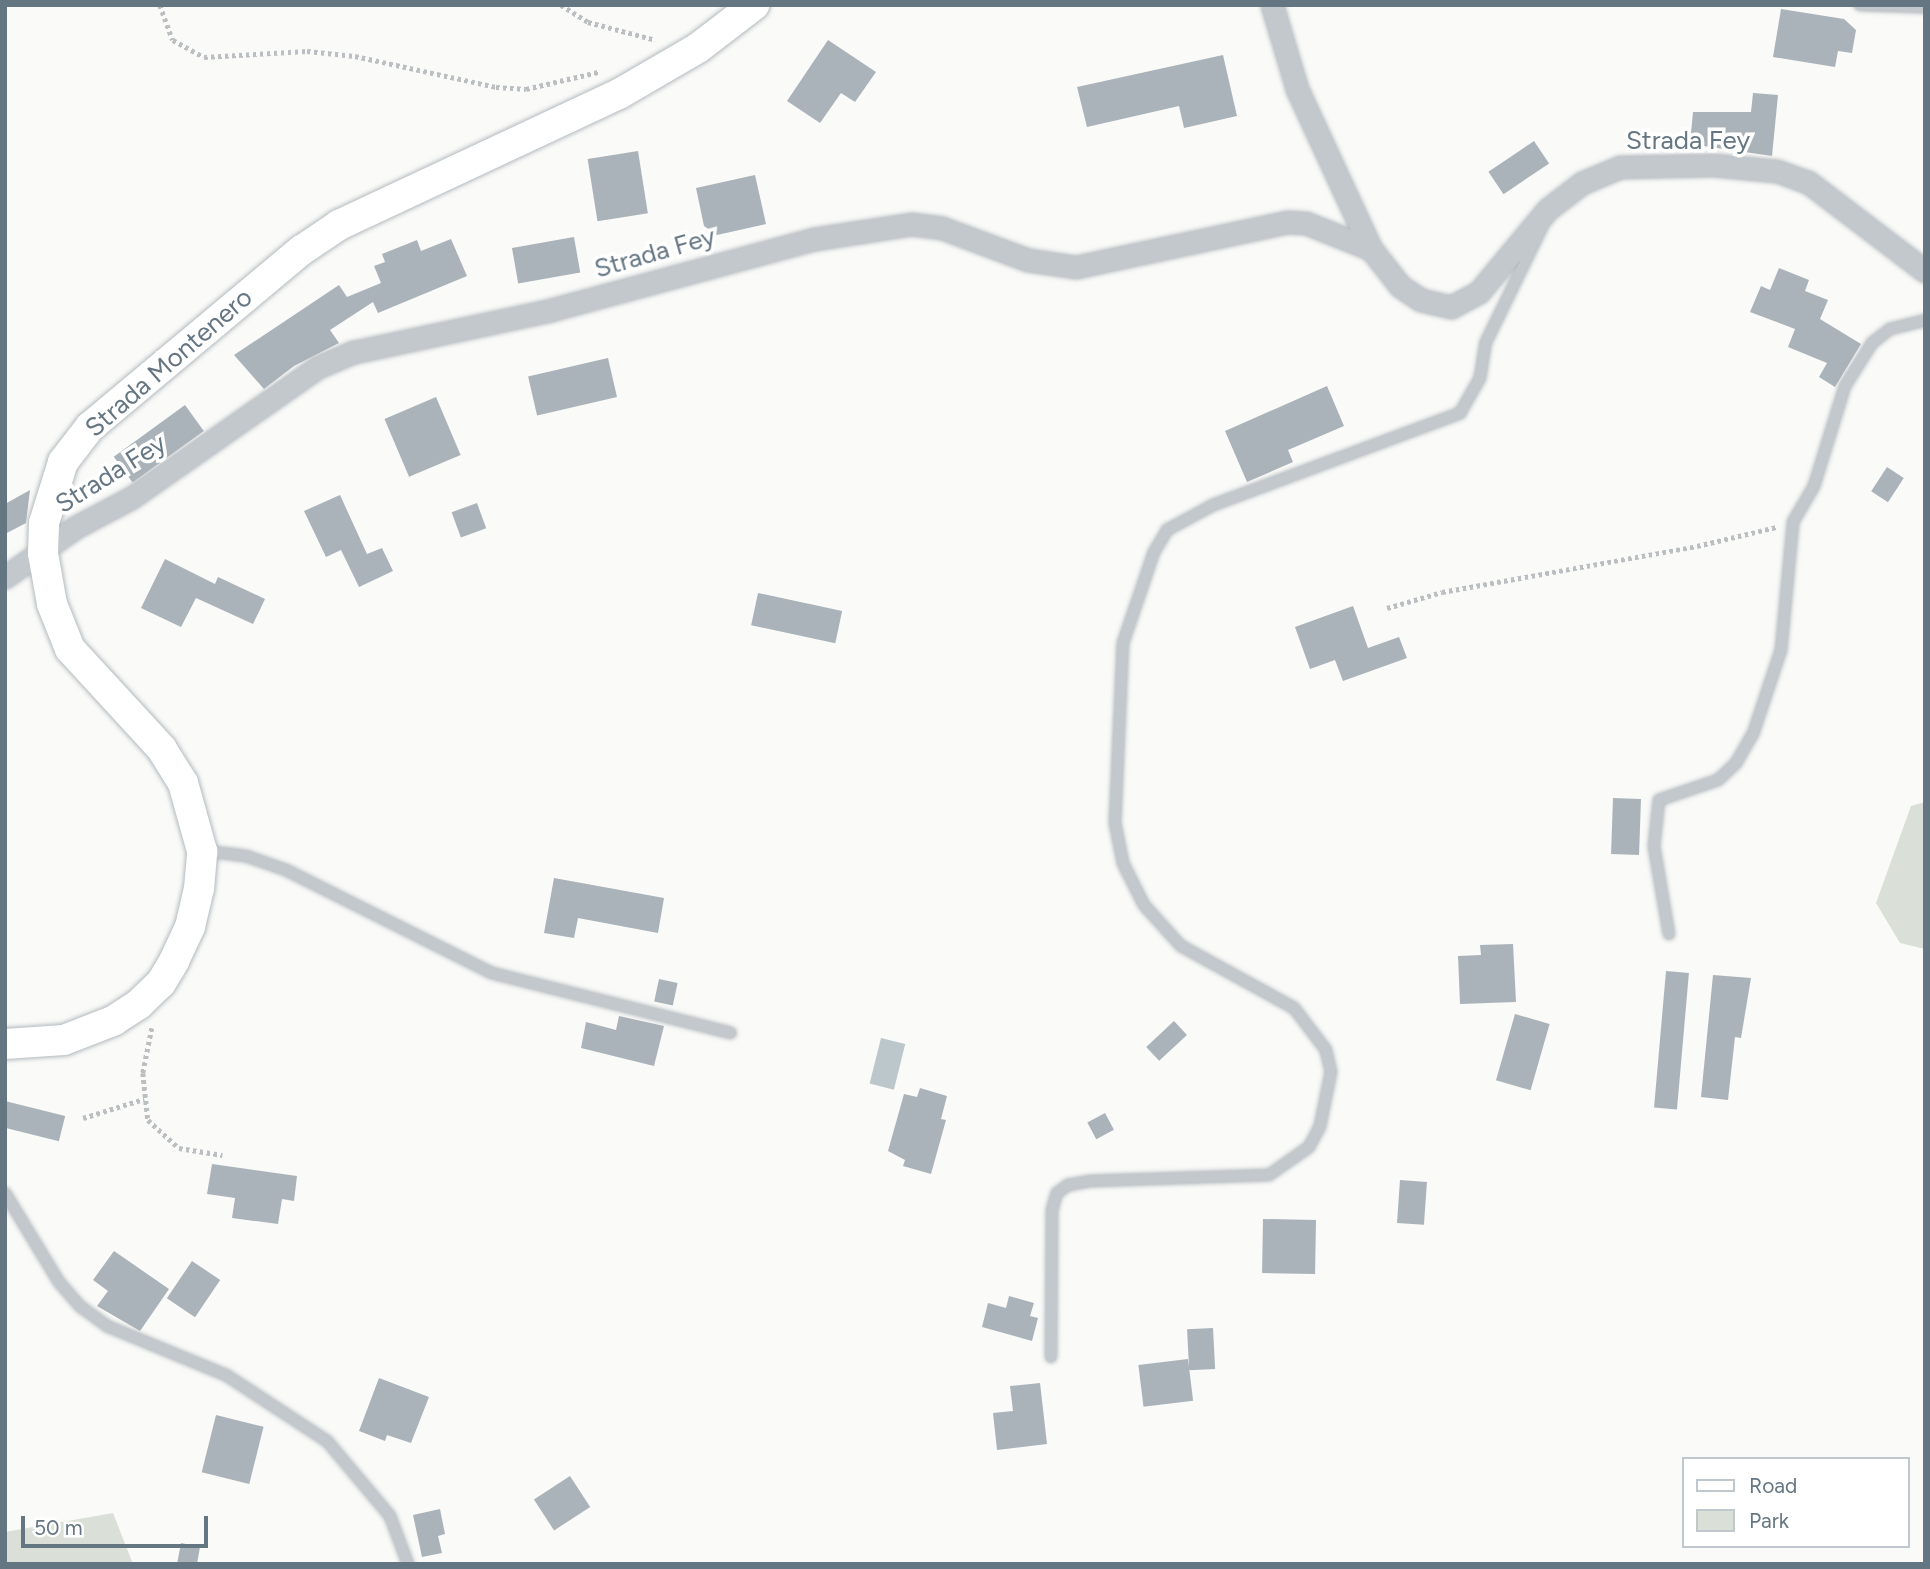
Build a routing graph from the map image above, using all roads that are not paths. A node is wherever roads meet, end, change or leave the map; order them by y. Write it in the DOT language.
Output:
graph roads {
  1 [pos="754,5"];
  2 [pos="1272,5"];
  3 [pos="1860,5"];
  4 [pos="1925,7"];
  5 [pos="1548,209"];
  6 [pos="1371,249"];
  7 [pos="1925,271"];
  8 [pos="1925,320"];
  9 [pos="43,554"];
  10 [pos="5,577"];
  11 [pos="202,851"];
  12 [pos="1669,934"];
  13 [pos="731,1033"];
  14 [pos="5,1044"];
  15 [pos="5,1193"];
  16 [pos="1051,1357"];
  17 [pos="408,1564"];
  1 -- 9 [label="main road, Strada Montenero"];
  2 -- 6 [label="street, Strada Fey"];
  3 -- 4 [label="lane"];
  5 -- 6 [label="street, Strada Fey"];
  5 -- 7 [label="street, Strada Fey"];
  5 -- 16 [label="lane"];
  6 -- 9 [label="street, Strada Fey"];
  8 -- 12 [label="lane"];
  9 -- 10 [label="street, Strada Fey"];
  9 -- 11 [label="main road, Strada Montenero"];
  11 -- 13 [label="lane"];
  11 -- 14 [label="main road, Strada Montenero"];
  15 -- 17 [label="lane"];
}
